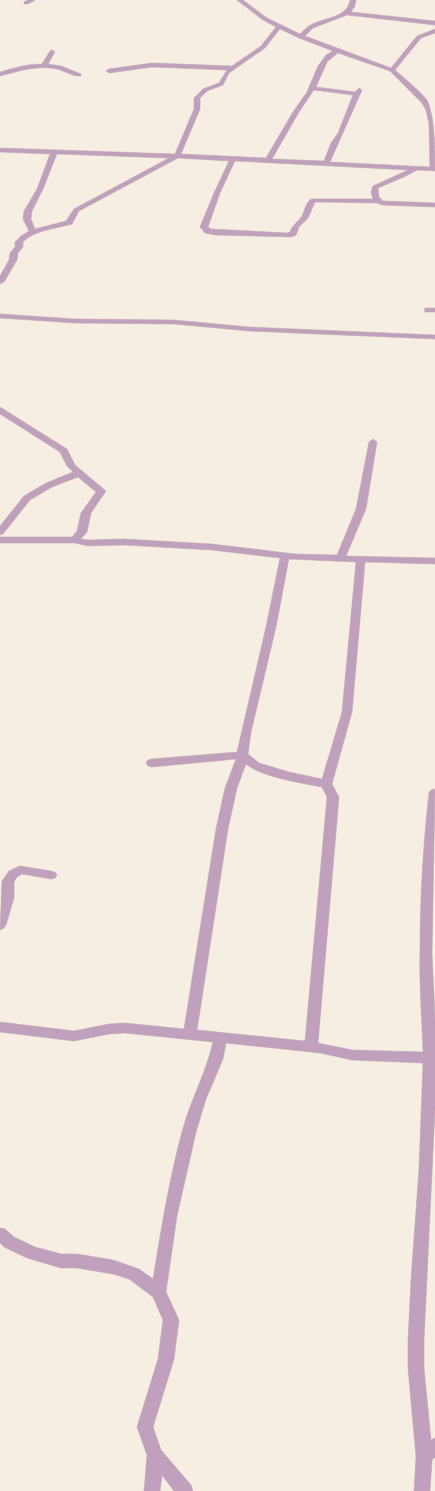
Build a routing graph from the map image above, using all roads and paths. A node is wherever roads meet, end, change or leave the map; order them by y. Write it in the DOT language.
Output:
graph roads {
  1 [pos="32,0"];
  2 [pos="240,0"];
  3 [pos="353,0"];
  4 [pos="26,3"];
  5 [pos="346,13"];
  6 [pos="435,23"];
  7 [pos="279,26"];
  8 [pos="435,31"];
  9 [pos="301,37"];
  10 [pos="339,50"];
  11 [pos="52,52"];
  12 [pos="44,65"];
  13 [pos="232,68"];
  14 [pos="392,70"];
  15 [pos="109,71"];
  16 [pos="0,74"];
  17 [pos="79,75"];
  18 [pos="312,88"];
  19 [pos="432,110"];
  20 [pos="0,150"];
  21 [pos="54,152"];
  22 [pos="177,156"];
  23 [pos="234,159"];
  24 [pos="268,160"];
  25 [pos="326,164"];
  26 [pos="416,168"];
  27 [pos="434,169"];
  28 [pos="378,201"];
  29 [pos="435,205"];
  30 [pos="33,233"];
  31 [pos="0,282"];
  32 [pos="0,316"];
  33 [pos="435,337"];
  34 [pos="0,410"];
  35 [pos="373,442"];
  36 [pos="79,473"];
  37 [pos="0,532"];
  38 [pos="0,540"];
  39 [pos="75,540"];
  40 [pos="285,556"];
  41 [pos="341,557"];
  42 [pos="361,558"];
  43 [pos="435,561"];
  44 [pos="242,755"];
  45 [pos="152,763"];
  46 [pos="326,784"];
  47 [pos="435,793"];
  48 [pos="52,875"];
  49 [pos="0,925"];
  50 [pos="0,1027"];
  51 [pos="190,1035"];
  52 [pos="220,1039"];
  53 [pos="311,1047"];
  54 [pos="433,1058"];
  55 [pos="0,1234"];
  56 [pos="158,1292"];
  57 [pos="429,1451"];
  58 [pos="155,1455"];
  59 [pos="152,1491"];
  60 [pos="185,1491"];
  61 [pos="422,1491"];
  1 -- 4 [label="street"];
  2 -- 7 [label="street"];
  3 -- 5 [label="street"];
  5 -- 6 [label="street"];
  5 -- 9 [label="street"];
  7 -- 9 [label="street"];
  7 -- 13 [label="street"];
  8 -- 14 [label="street"];
  9 -- 10 [label="street"];
  10 -- 14 [label="street"];
  10 -- 18 [label="street"];
  11 -- 12 [label="street"];
  12 -- 16 [label="street"];
  12 -- 17 [label="street"];
  13 -- 15 [label="street"];
  13 -- 22 [label="street"];
  14 -- 19 [label="street"];
  18 -- 24 [label="street"];
  18 -- 25 [label="street"];
  19 -- 27 [label="street"];
  20 -- 21 [label="street"];
  21 -- 22 [label="street"];
  21 -- 30 [label="street"];
  22 -- 23 [label="street"];
  22 -- 30 [label="street"];
  23 -- 24 [label="street"];
  23 -- 28 [label="street"];
  24 -- 25 [label="street"];
  25 -- 26 [label="street"];
  26 -- 27 [label="street"];
  26 -- 28 [label="street"];
  28 -- 29 [label="street"];
  30 -- 31 [label="street"];
  32 -- 33 [label="street"];
  34 -- 36 [label="street"];
  35 -- 41 [label="street"];
  36 -- 37 [label="street"];
  36 -- 39 [label="street"];
  38 -- 39 [label="street"];
  39 -- 40 [label="street"];
  40 -- 41 [label="street"];
  40 -- 44 [label="street"];
  41 -- 42 [label="street"];
  42 -- 43 [label="street"];
  42 -- 46 [label="street"];
  44 -- 45 [label="street"];
  44 -- 46 [label="street"];
  44 -- 51 [label="street"];
  46 -- 53 [label="street"];
  47 -- 54 [label="street"];
  48 -- 49 [label="street"];
  50 -- 51 [label="street"];
  51 -- 52 [label="street"];
  52 -- 53 [label="street"];
  52 -- 56 [label="street"];
  53 -- 54 [label="street"];
  54 -- 57 [label="street"];
  55 -- 56 [label="street"];
  56 -- 58 [label="street"];
  57 -- 61 [label="street"];
  58 -- 59 [label="street"];
  58 -- 60 [label="street"];
}
